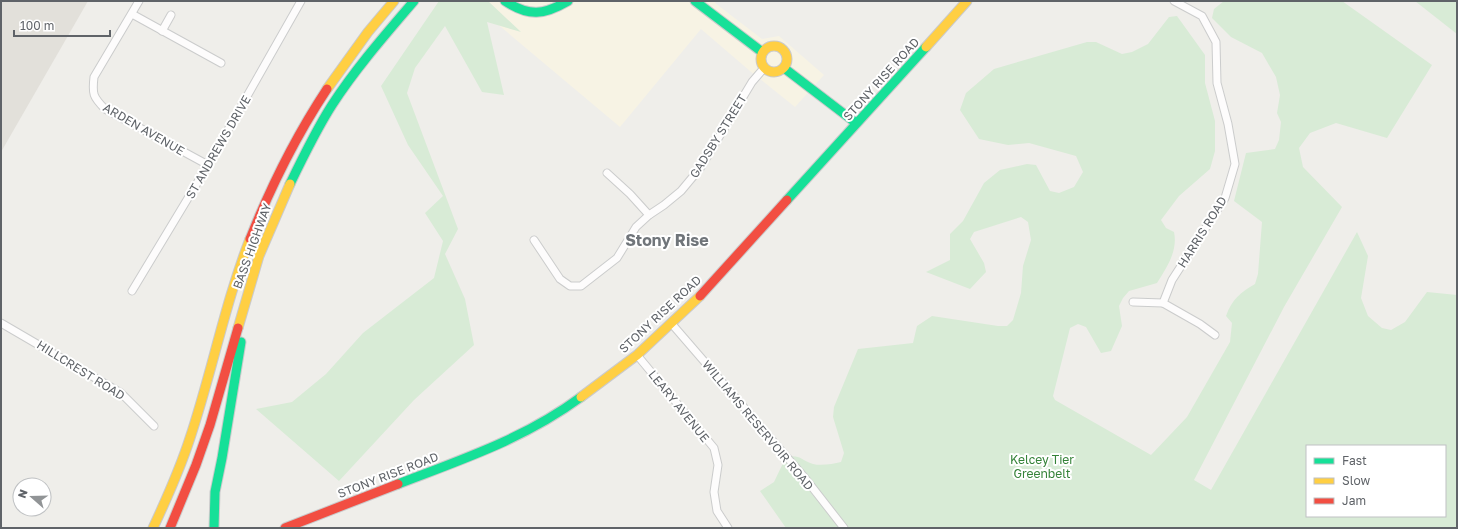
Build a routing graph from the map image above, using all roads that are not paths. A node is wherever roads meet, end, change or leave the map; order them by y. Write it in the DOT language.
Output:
graph roads {
  1 [pos="139,1"];
  2 [pos="301,1"];
  3 [pos="394,1"];
  4 [pos="414,1"];
  5 [pos="504,1"];
  6 [pos="568,1"];
  7 [pos="695,1"];
  8 [pos="967,1"];
  9 [pos="1174,1"];
  10 [pos="132,14"];
  11 [pos="171,15"];
  12 [pos="162,31"];
  13 [pos="762,52"];
  14 [pos="221,63"];
  15 [pos="764,68"];
  16 [pos="784,68"];
  17 [pos="856,123"];
  18 [pos="208,165"];
  19 [pos="606,173"];
  20 [pos="649,215"];
  21 [pos="534,240"];
  22 [pos="259,256"];
  23 [pos="132,291"];
  24 [pos="1132,302"];
  25 [pos="1163,303"];
  26 [pos="1,322"];
  27 [pos="671,323"];
  28 [pos="1215,335"];
  29 [pos="637,355"];
  30 [pos="154,426"];
  31 [pos="215,526"];
  32 [pos="153,528"];
  33 [pos="170,528"];
  34 [pos="284,528"];
  35 [pos="728,528"];
  36 [pos="844,528"];
  1 -- 10 [label="street, ARDEN AVENUE"];
  2 -- 18 [label="street, ST ANDREWS DRIVE"];
  3 -- 32 [label="main road, BASS HIGHWAY"];
  4 -- 22 [label="main road, BASS HIGHWAY"];
  5 -- 6 [label="main road"];
  7 -- 13 [label="main road"];
  8 -- 17 [label="main road, STONY RISE ROAD"];
  9 -- 25 [label="street, HARRIS ROAD"];
  10 -- 12 [label="street"];
  10 -- 18 [label="street, ARDEN AVENUE"];
  11 -- 12 [label="street"];
  12 -- 14 [label="street"];
  13 -- 15 [label="main road"];
  13 -- 16 [label="main road"];
  15 -- 16 [label="main road"];
  15 -- 20 [label="street, GADSBY STREET"];
  16 -- 17 [label="main road"];
  17 -- 27 [label="main road, STONY RISE ROAD"];
  18 -- 23 [label="street, ST ANDREWS DRIVE"];
  19 -- 20 [label="street"];
  20 -- 21 [label="street, GADSBY STREET"];
  22 -- 31 [label="main road"];
  22 -- 33 [label="main road, BASS HIGHWAY"];
  24 -- 25 [label="street"];
  25 -- 28 [label="street"];
  26 -- 30 [label="street, HILLCREST ROAD"];
  27 -- 29 [label="main road, STONY RISE ROAD"];
  27 -- 36 [label="street, WILLIAMS RESERVOIR ROAD"];
  29 -- 34 [label="main road, STONY RISE ROAD"];
  29 -- 35 [label="street, LEARY AVENUE"];
}
